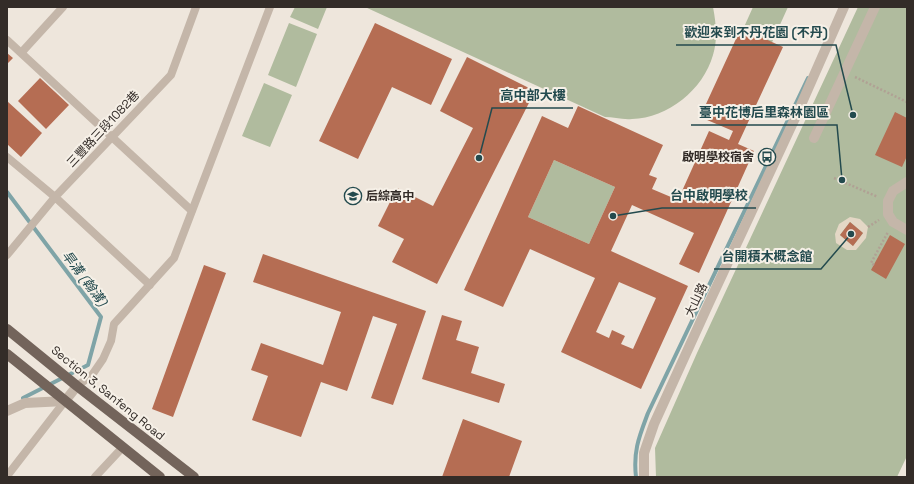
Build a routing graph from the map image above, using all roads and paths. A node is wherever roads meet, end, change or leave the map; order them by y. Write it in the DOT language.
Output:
graph roads {
  1 [pos="63,7"];
  2 [pos="196,7"];
  3 [pos="270,7"];
  4 [pos="844,7"];
  5 [pos="875,7"];
  6 [pos="7,40"];
  7 [pos="21,53"];
  8 [pos="845,72"];
  9 [pos="907,102"];
  10 [pos="112,138"];
  11 [pos="814,138"];
  12 [pos="7,156"];
  13 [pos="834,178"];
  14 [pos="907,182"];
  15 [pos="55,197"];
  16 [pos="888,201"];
  17 [pos="192,211"];
  18 [pos="893,222"];
  19 [pos="907,230"];
  20 [pos="7,255"];
  21 [pos="874,264"];
  22 [pos="150,285"];
  23 [pos="7,329"];
  24 [pos="7,354"];
  25 [pos="77,386"];
  26 [pos="64,401"];
  27 [pos="7,411"];
  28 [pos="122,448"];
  29 [pos="7,476"];
  30 [pos="95,477"];
  31 [pos="160,477"];
  32 [pos="194,477"];
  33 [pos="644,477"];
  1 -- 7 [label="lane"];
  2 -- 10 [label="lane, 三豐路三段1082巷"];
  3 -- 17 [label="lane"];
  4 -- 33 [label="street, 大山路"];
  5 -- 8 [label="street"];
  6 -- 7 [label="lane"];
  7 -- 10 [label="lane"];
  8 -- 9 [label="path"];
  8 -- 11 [label="street"];
  10 -- 15 [label="lane, 三豐路三段1082巷"];
  10 -- 17 [label="lane"];
  12 -- 15 [label="lane"];
  13 -- 16 [label="path"];
  14 -- 16 [label="street"];
  15 -- 20 [label="lane, 三豐路三段1082巷"];
  15 -- 22 [label="lane"];
  16 -- 18 [label="street"];
  17 -- 22 [label="lane"];
  18 -- 19 [label="street"];
  18 -- 21 [label="path"];
  22 -- 25 [label="lane"];
  23 -- 25 [label="main road, Section 3, Sanfeng Road"];
  24 -- 26 [label="main road"];
  25 -- 26 [label="street"];
  25 -- 32 [label="main road, Section 3, Sanfeng Road"];
  26 -- 27 [label="street"];
  26 -- 28 [label="main road"];
  26 -- 29 [label="lane"];
  28 -- 30 [label="lane"];
  28 -- 31 [label="main road"];
}
